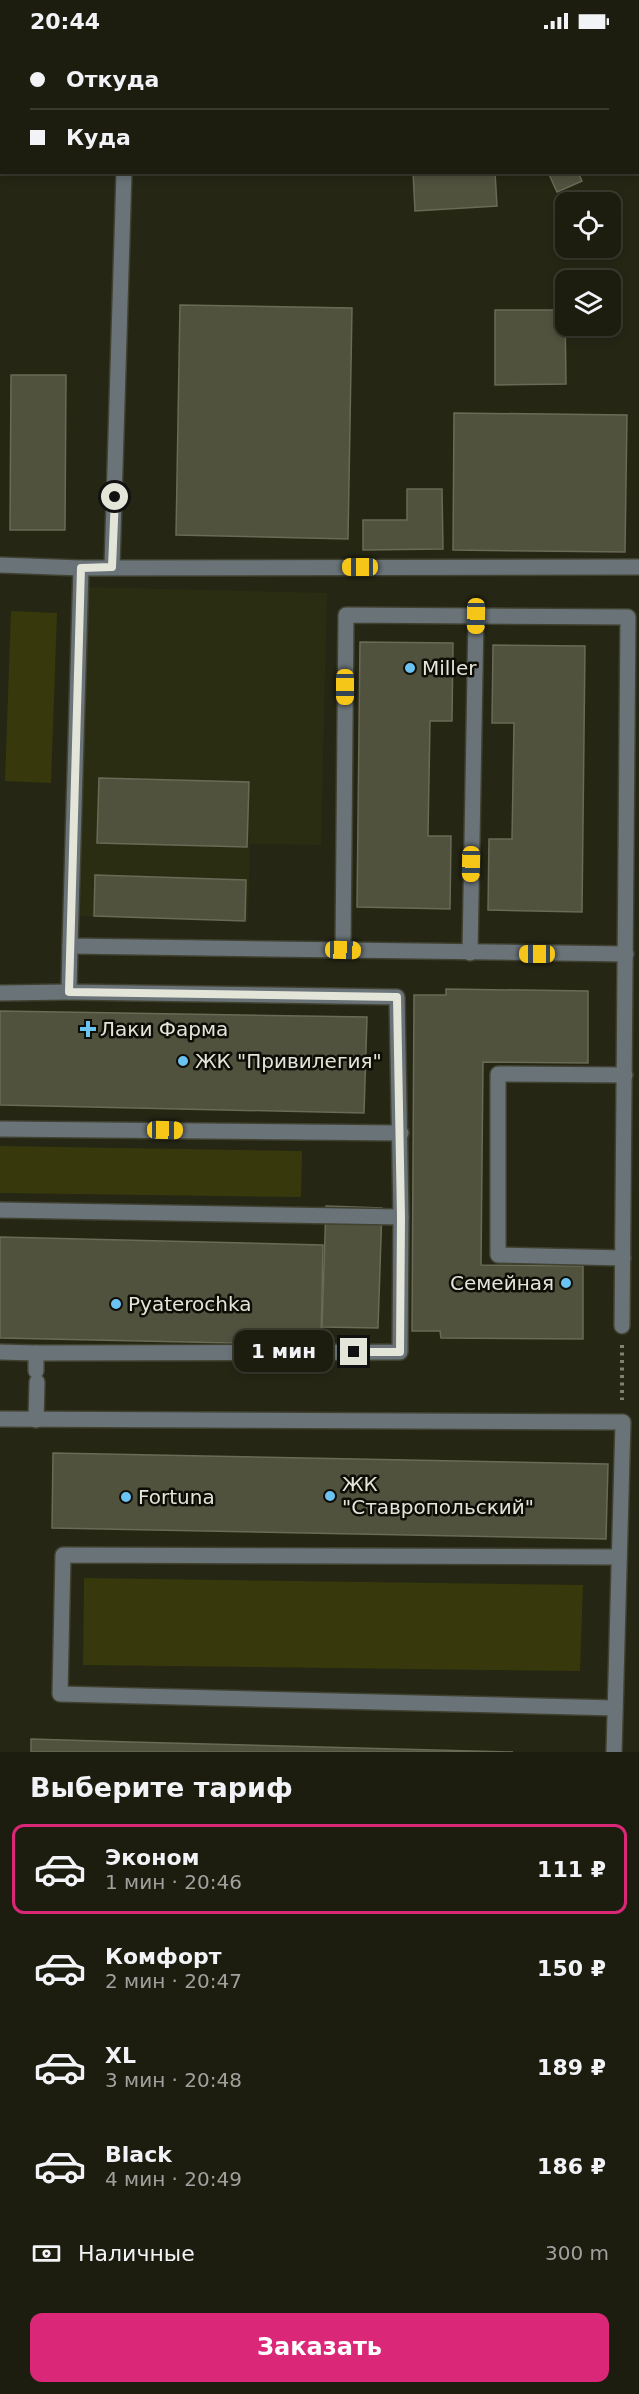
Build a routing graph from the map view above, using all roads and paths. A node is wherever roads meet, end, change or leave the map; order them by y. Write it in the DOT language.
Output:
graph roads {
  1 [pos="124,174"];
  2 [pos="0,565"];
  3 [pos="112,567"];
  4 [pos="639,567"];
  5 [pos="81,568"];
  6 [pos="476,616"];
  7 [pos="633,617"];
  8 [pos="70,946"];
  9 [pos="343,950"];
  10 [pos="470,953"];
  11 [pos="626,954"];
  12 [pos="69,992"];
  13 [pos="0,993"];
  14 [pos="632,1055"];
  15 [pos="625,1075"];
  16 [pos="0,1129"];
  17 [pos="401,1133"];
  18 [pos="0,1210"];
  19 [pos="401,1217"];
  20 [pos="623,1258"];
  21 [pos="622,1326"];
  22 [pos="0,1352"];
  23 [pos="36,1353"];
  24 [pos="0,1419"];
  25 [pos="36,1420"];
  26 [pos="622,1422"];
  27 [pos="618,1557"];
  28 [pos="615,1708"];
  29 [pos="614,1752"];
  1 -- 3 [label="lane"];
  2 -- 5 [label="lane"];
  3 -- 4 [label="lane"];
  3 -- 5 [label="lane"];
  5 -- 8 [label="lane"];
  6 -- 7 [label="lane"];
  6 -- 9 [label="lane"];
  6 -- 10 [label="lane"];
  7 -- 11 [label="lane"];
  8 -- 9 [label="lane"];
  8 -- 12 [label="lane"];
  9 -- 10 [label="lane"];
  10 -- 11 [label="lane"];
  11 -- 14 [label="lane"];
  12 -- 13 [label="lane"];
  12 -- 17 [label="lane"];
  14 -- 15 [label="lane"];
  15 -- 20 [label="lane"];
  15 -- 20 [label="lane"];
  16 -- 17 [label="lane"];
  17 -- 19 [label="lane"];
  18 -- 19 [label="lane"];
  19 -- 23 [label="lane"];
  20 -- 21 [label="lane"];
  21 -- 26 [label="path"];
  22 -- 23 [label="lane"];
  23 -- 25 [label="lane"];
  24 -- 25 [label="lane"];
  25 -- 26 [label="lane"];
  26 -- 27 [label="lane"];
  27 -- 28 [label="lane"];
  27 -- 28 [label="lane"];
  28 -- 29 [label="lane"];
}
